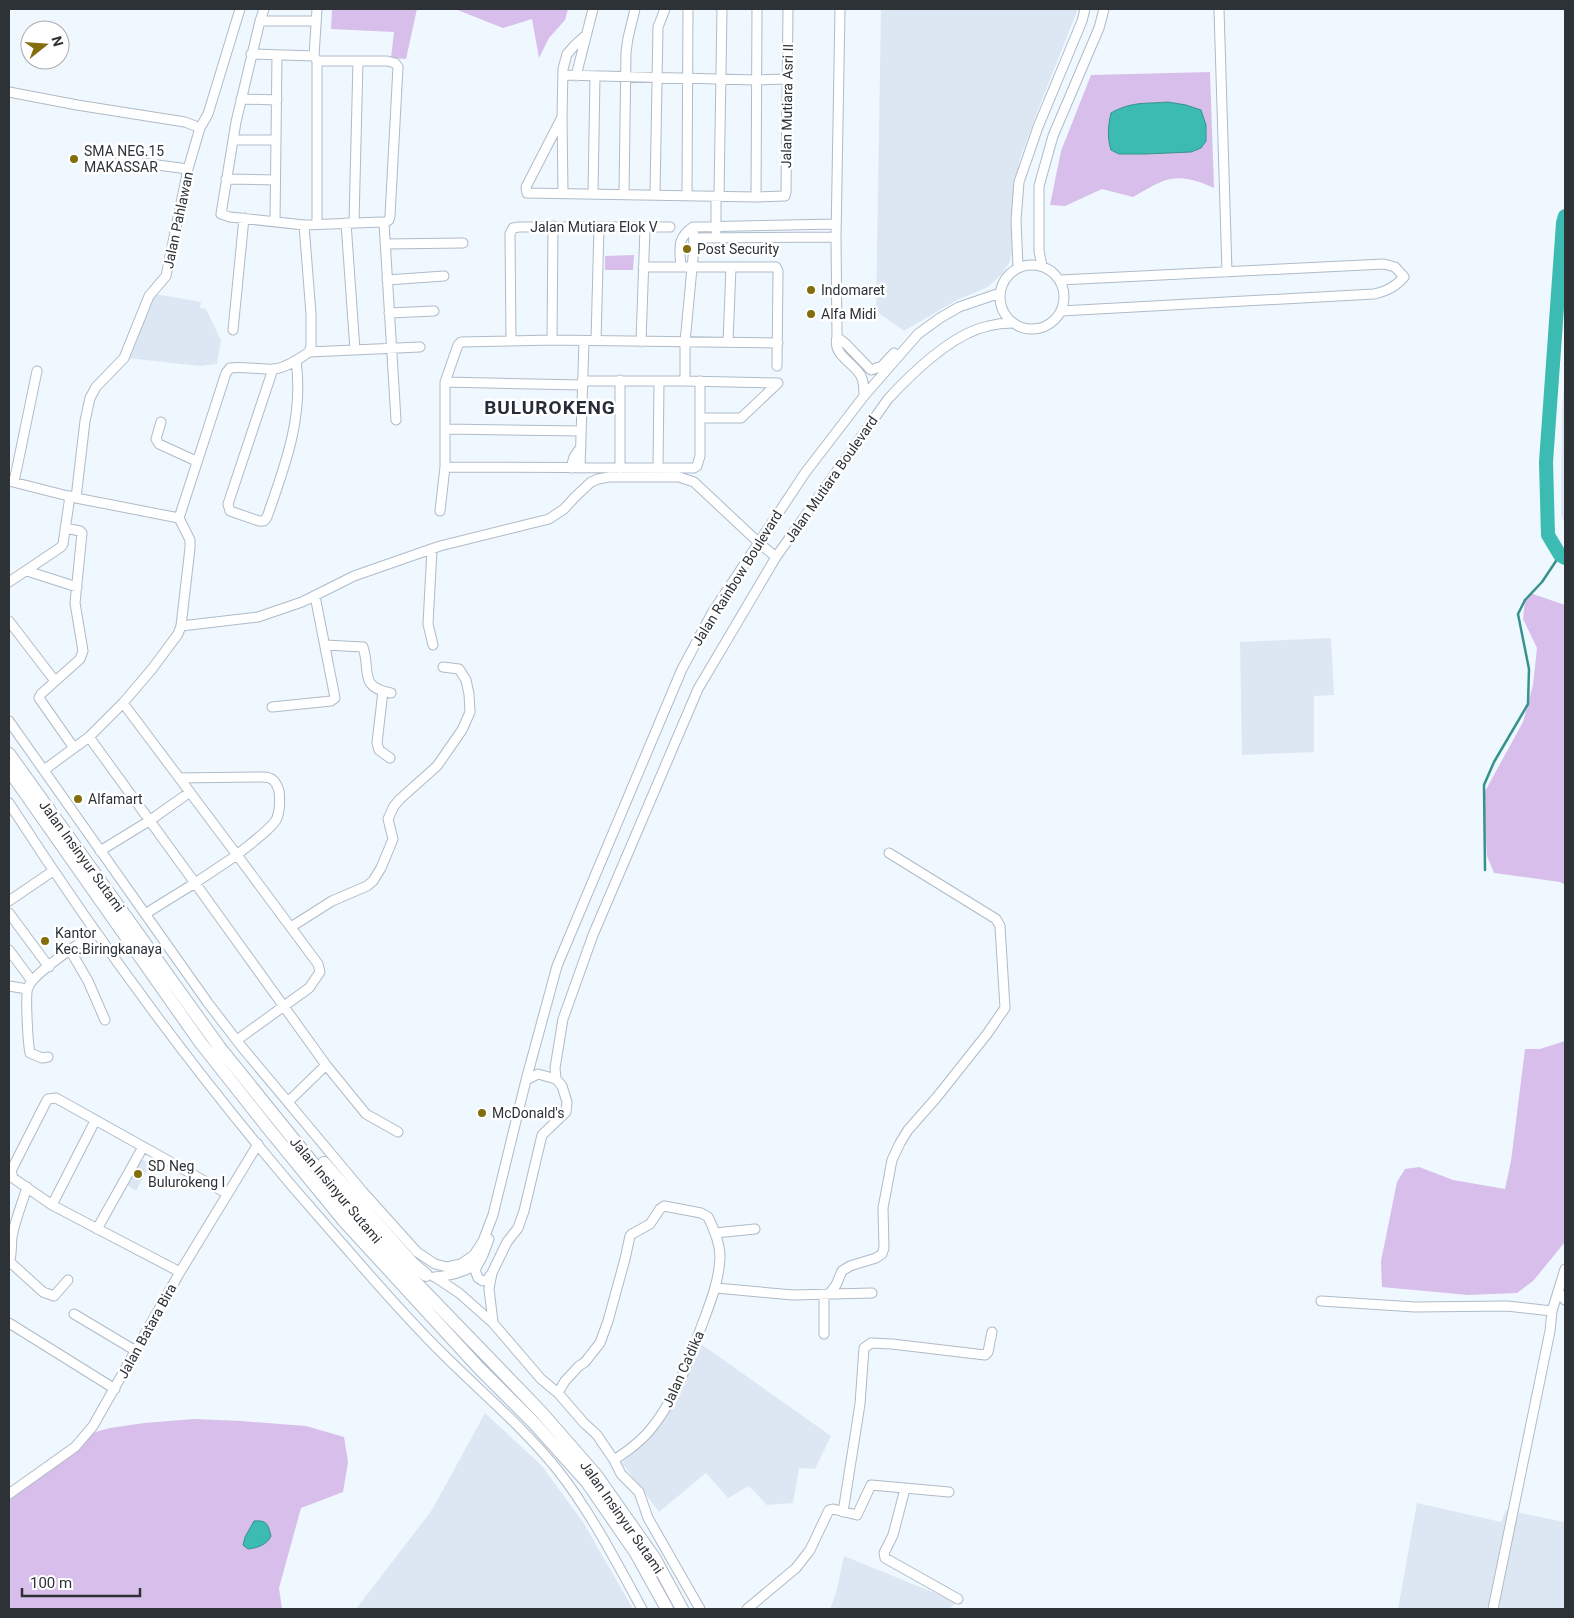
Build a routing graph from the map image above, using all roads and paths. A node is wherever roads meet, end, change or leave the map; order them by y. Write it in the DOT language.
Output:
graph roads {
  1 [pos="240,9"];
  2 [pos="264,9"];
  3 [pos="317,9"];
  4 [pos="593,9"];
  5 [pos="635,9"];
  6 [pos="664,9"];
  7 [pos="688,9"];
  8 [pos="722,9"];
  9 [pos="757,9"];
  10 [pos="788,9"];
  11 [pos="840,9"];
  12 [pos="1086,9"];
  13 [pos="1104,9"];
  14 [pos="1219,9"];
  15 [pos="260,20"];
  16 [pos="316,21"];
  17 [pos="586,35"];
  18 [pos="251,54"];
  19 [pos="278,55"];
  20 [pos="315,58"];
  21 [pos="358,61"];
  22 [pos="563,75"];
  23 [pos="576,76"];
  24 [pos="595,76"];
  25 [pos="626,76"];
  26 [pos="657,77"];
  27 [pos="687,78"];
  28 [pos="722,79"];
  29 [pos="787,79"];
  30 [pos="756,80"];
  31 [pos="9,92"];
  32 [pos="241,99"];
  33 [pos="277,100"];
  34 [pos="562,117"];
  35 [pos="200,128"];
  36 [pos="233,140"];
  37 [pos="276,140"];
  38 [pos="120,160"];
  39 [pos="188,169"];
  40 [pos="226,179"];
  41 [pos="275,180"];
  42 [pos="563,194"];
  43 [pos="593,194"];
  44 [pos="624,194"];
  45 [pos="655,194"];
  46 [pos="687,195"];
  47 [pos="718,196"];
  48 [pos="756,197"];
  49 [pos="244,218"];
  50 [pos="275,221"];
  51 [pos="350,223"];
  52 [pos="384,223"];
  53 [pos="316,224"];
  54 [pos="836,224"];
  55 [pos="304,225"];
  56 [pos="758,225"];
  57 [pos="790,225"];
  58 [pos="553,226"];
  59 [pos="693,226"];
  60 [pos="716,226"];
  61 [pos="599,227"];
  62 [pos="670,227"];
  63 [pos="645,228"];
  64 [pos="759,237"];
  65 [pos="791,237"];
  66 [pos="836,237"];
  67 [pos="694,238"];
  68 [pos="716,238"];
  69 [pos="463,243"];
  70 [pos="386,244"];
  71 [pos="1042,266"];
  72 [pos="644,267"];
  73 [pos="681,267"];
  74 [pos="693,267"];
  75 [pos="731,267"];
  76 [pos="1018,267"];
  77 [pos="1227,272"];
  78 [pos="444,276"];
  79 [pos="387,280"];
  80 [pos="1060,280"];
  81 [pos="1000,293"];
  82 [pos="434,311"];
  83 [pos="1061,311"];
  84 [pos="389,313"];
  85 [pos="1012,322"];
  86 [pos="233,330"];
  87 [pos="918,334"];
  88 [pos="837,337"];
  89 [pos="511,340"];
  90 [pos="552,340"];
  91 [pos="596,340"];
  92 [pos="584,341"];
  93 [pos="641,342"];
  94 [pos="685,342"];
  95 [pos="728,342"];
  96 [pos="778,343"];
  97 [pos="420,347"];
  98 [pos="392,349"];
  99 [pos="355,350"];
  100 [pos="309,352"];
  101 [pos="296,361"];
  102 [pos="778,366"];
  103 [pos="273,369"];
  104 [pos="37,371"];
  105 [pos="620,380"];
  106 [pos="659,381"];
  107 [pos="685,381"];
  108 [pos="445,382"];
  109 [pos="700,382"];
  110 [pos="582,383"];
  111 [pos="864,396"];
  112 [pos="700,418"];
  113 [pos="396,420"];
  114 [pos="161,422"];
  115 [pos="445,429"];
  116 [pos="581,431"];
  117 [pos="196,461"];
  118 [pos="445,467"];
  119 [pos="576,468"];
  120 [pos="620,468"];
  121 [pos="658,468"];
  122 [pos="11,481"];
  123 [pos="73,497"];
  124 [pos="440,511"];
  125 [pos="179,518"];
  126 [pos="65,528"];
  127 [pos="759,543"];
  128 [pos="432,549"];
  129 [pos="776,557"];
  130 [pos="27,572"];
  131 [pos="9,582"];
  132 [pos="77,587"];
  133 [pos="314,596"];
  134 [pos="9,621"];
  135 [pos="181,626"];
  136 [pos="325,645"];
  137 [pos="433,645"];
  138 [pos="443,667"];
  139 [pos="55,681"];
  140 [pos="123,703"];
  141 [pos="272,707"];
  142 [pos="9,721"];
  143 [pos="89,737"];
  144 [pos="74,748"];
  145 [pos="9,754"];
  146 [pos="390,758"];
  147 [pos="9,770"];
  148 [pos="44,770"];
  149 [pos="179,778"];
  150 [pos="190,792"];
  151 [pos="9,803"];
  152 [pos="149,821"];
  153 [pos="100,851"];
  154 [pos="889,854"];
  155 [pos="237,855"];
  156 [pos="53,871"];
  157 [pos="195,883"];
  158 [pos="9,901"];
  159 [pos="9,913"];
  160 [pos="144,914"];
  161 [pos="291,927"];
  162 [pos="96,932"];
  163 [pos="9,950"];
  164 [pos="70,950"];
  165 [pos="49,966"];
  166 [pos="29,985"];
  167 [pos="9,986"];
  168 [pos="284,1007"];
  169 [pos="105,1020"];
  170 [pos="237,1040"];
  171 [pos="220,1048"];
  172 [pos="48,1057"];
  173 [pos="326,1065"];
  174 [pos="556,1079"];
  175 [pos="526,1080"];
  176 [pos="288,1102"];
  177 [pos="95,1121"];
  178 [pos="398,1132"];
  179 [pos="258,1144"];
  180 [pos="143,1147"];
  181 [pos="13,1155"];
  182 [pos="27,1187"];
  183 [pos="226,1193"];
  184 [pos="52,1205"];
  185 [pos="493,1214"];
  186 [pos="97,1229"];
  187 [pos="755,1229"];
  188 [pos="715,1233"];
  189 [pos="9,1263"];
  190 [pos="477,1264"];
  191 [pos="1565,1269"];
  192 [pos="180,1272"];
  193 [pos="492,1273"];
  194 [pos="431,1276"];
  195 [pos="68,1280"];
  196 [pos="716,1288"];
  197 [pos="1558,1291"];
  198 [pos="872,1293"];
  199 [pos="827,1294"];
  200 [pos="1565,1300"];
  201 [pos="1321,1301"];
  202 [pos="1552,1311"];
  203 [pos="74,1314"];
  204 [pos="9,1323"];
  205 [pos="493,1323"];
  206 [pos="992,1332"];
  207 [pos="824,1334"];
  208 [pos="136,1351"];
  209 [pos="115,1389"];
  210 [pos="558,1393"];
  211 [pos="614,1460"];
  212 [pos="905,1489"];
  213 [pos="949,1492"];
  214 [pos="9,1494"];
  215 [pos="843,1512"];
  216 [pos="958,1598"];
  217 [pos="642,1609"];
  218 [pos="667,1609"];
  219 [pos="682,1609"];
  220 [pos="700,1609"];
  221 [pos="747,1609"];
  222 [pos="1493,1609"];
  1 -- 35 [label="street, Jalan Pahlawan"];
  2 -- 15 [label="street"];
  3 -- 16 [label="street"];
  4 -- 17 [label="street"];
  5 -- 25 [label="street"];
  6 -- 26 [label="street"];
  7 -- 27 [label="street"];
  8 -- 28 [label="street"];
  9 -- 30 [label="street"];
  10 -- 29 [label="street, Jalan Mutiara Asri II"];
  11 -- 54 [label="street, Jalan Mutiara Boulevard"];
  12 -- 76 [label="street"];
  13 -- 71 [label="street"];
  14 -- 77 [label="street"];
  15 -- 16 [label="street"];
  15 -- 18 [label="street"];
  16 -- 20 [label="street"];
  17 -- 22 [label="street"];
  17 -- 23 [label="street"];
  18 -- 19 [label="street"];
  18 -- 32 [label="street"];
  19 -- 20 [label="street"];
  19 -- 33 [label="street"];
  20 -- 21 [label="street"];
  20 -- 53 [label="street"];
  21 -- 51 [label="street"];
  21 -- 52 [label="street"];
  22 -- 23 [label="street"];
  22 -- 34 [label="street"];
  23 -- 24 [label="street"];
  24 -- 25 [label="street"];
  24 -- 43 [label="street"];
  25 -- 26 [label="street"];
  25 -- 44 [label="street"];
  26 -- 27 [label="street"];
  26 -- 45 [label="street"];
  27 -- 28 [label="street"];
  27 -- 46 [label="street"];
  28 -- 30 [label="street"];
  28 -- 47 [label="street"];
  29 -- 30 [label="street"];
  29 -- 48 [label="street, Jalan Mutiara Asri II"];
  30 -- 48 [label="street"];
  31 -- 35 [label="street"];
  32 -- 33 [label="street"];
  32 -- 36 [label="street"];
  33 -- 37 [label="street"];
  34 -- 42 [label="street"];
  34 -- 42 [label="street"];
  35 -- 39 [label="street, Jalan Pahlawan"];
  36 -- 37 [label="street"];
  36 -- 40 [label="street"];
  37 -- 41 [label="street"];
  38 -- 39 [label="street"];
  39 -- 123 [label="street, Jalan Pahlawan"];
  40 -- 41 [label="street"];
  40 -- 49 [label="street"];
  41 -- 50 [label="street"];
  42 -- 43 [label="street"];
  43 -- 44 [label="street"];
  44 -- 45 [label="street"];
  45 -- 46 [label="street"];
  46 -- 47 [label="street"];
  47 -- 48 [label="street"];
  47 -- 60 [label="street"];
  49 -- 50 [label="street"];
  49 -- 86 [label="street"];
  50 -- 55 [label="street"];
  51 -- 52 [label="street"];
  51 -- 53 [label="street"];
  51 -- 99 [label="street"];
  52 -- 70 [label="street"];
  53 -- 55 [label="street"];
  54 -- 57 [label="street"];
  54 -- 66 [label="street, Jalan Mutiara Boulevard"];
  55 -- 100 [label="street"];
  56 -- 57 [label="street"];
  56 -- 60 [label="street"];
  56 -- 64 [label="street"];
  57 -- 65 [label="street"];
  58 -- 61 [label="street, Jalan Mutiara Elok V"];
  58 -- 89 [label="street, Jalan Mutiara Elok V"];
  58 -- 90 [label="street"];
  59 -- 60 [label="street"];
  59 -- 67 [label="street"];
  59 -- 73 [label="street"];
  60 -- 68 [label="street"];
  61 -- 63 [label="street, Jalan Mutiara Elok V"];
  61 -- 91 [label="street"];
  62 -- 63 [label="street, Jalan Mutiara Elok V"];
  63 -- 72 [label="street"];
  64 -- 65 [label="street"];
  64 -- 68 [label="street"];
  65 -- 66 [label="street"];
  66 -- 88 [label="street, Jalan Mutiara Boulevard"];
  67 -- 68 [label="street"];
  67 -- 74 [label="street"];
  69 -- 70 [label="street"];
  70 -- 79 [label="street"];
  71 -- 76 [label="street"];
  71 -- 80 [label="street"];
  72 -- 73 [label="street"];
  72 -- 93 [label="street"];
  73 -- 74 [label="street"];
  74 -- 75 [label="street"];
  74 -- 94 [label="street"];
  75 -- 95 [label="street"];
  75 -- 96 [label="street"];
  76 -- 81 [label="street"];
  77 -- 80 [label="street"];
  77 -- 83 [label="street"];
  78 -- 79 [label="street"];
  79 -- 84 [label="street"];
  80 -- 83 [label="street"];
  81 -- 85 [label="street"];
  81 -- 87 [label="street, Jalan Rainbow Boulevard"];
  82 -- 84 [label="street"];
  83 -- 85 [label="street"];
  84 -- 98 [label="street"];
  85 -- 129 [label="street, Jalan Mutiara Boulevard"];
  87 -- 88 [label="street"];
  87 -- 111 [label="street, Jalan Rainbow Boulevard"];
  88 -- 111 [label="street, Jalan Mutiara Boulevard"];
  89 -- 90 [label="street"];
  89 -- 108 [label="street"];
  90 -- 92 [label="street"];
  91 -- 92 [label="street"];
  91 -- 93 [label="street"];
  92 -- 110 [label="street"];
  93 -- 94 [label="street"];
  94 -- 95 [label="street"];
  94 -- 107 [label="street"];
  95 -- 96 [label="street"];
  96 -- 102 [label="street"];
  97 -- 98 [label="street"];
  98 -- 99 [label="street"];
  98 -- 113 [label="street"];
  99 -- 100 [label="street"];
  100 -- 101 [label="street"];
  101 -- 103 [label="street"];
  101 -- 103 [label="street"];
  103 -- 117 [label="street"];
  104 -- 122 [label="street"];
  105 -- 106 [label="street"];
  105 -- 110 [label="street"];
  105 -- 120 [label="street"];
  106 -- 107 [label="street"];
  106 -- 121 [label="street"];
  107 -- 109 [label="street"];
  108 -- 110 [label="street"];
  108 -- 115 [label="street"];
  109 -- 112 [label="street"];
  109 -- 112 [label="street"];
  110 -- 116 [label="street"];
  111 -- 127 [label="street, Jalan Rainbow Boulevard"];
  112 -- 121 [label="street"];
  114 -- 117 [label="street"];
  115 -- 116 [label="street"];
  115 -- 118 [label="street"];
  116 -- 119 [label="street"];
  117 -- 125 [label="street"];
  118 -- 119 [label="street"];
  118 -- 124 [label="street"];
  119 -- 120 [label="street"];
  120 -- 121 [label="street"];
  122 -- 123 [label="street"];
  123 -- 125 [label="street"];
  123 -- 126 [label="street, Jalan Pahlawan"];
  125 -- 135 [label="street"];
  126 -- 130 [label="street, Jalan Pahlawan"];
  126 -- 132 [label="street"];
  127 -- 128 [label="street"];
  127 -- 129 [label="street"];
  127 -- 175 [label="street, Jalan Rainbow Boulevard"];
  128 -- 133 [label="street"];
  128 -- 137 [label="street"];
  129 -- 174 [label="street, Jalan Mutiara Boulevard"];
  130 -- 131 [label="street, Jalan Pahlawan"];
  130 -- 132 [label="street"];
  132 -- 139 [label="street"];
  133 -- 135 [label="street"];
  133 -- 136 [label="street"];
  134 -- 139 [label="street"];
  135 -- 140 [label="street"];
  136 -- 141 [label="street"];
  136 -- 146 [label="street"];
  138 -- 161 [label="street"];
  139 -- 144 [label="street"];
  140 -- 143 [label="street"];
  140 -- 149 [label="street"];
  142 -- 148 [label="street"];
  143 -- 144 [label="street"];
  143 -- 152 [label="street"];
  144 -- 148 [label="street"];
  145 -- 171 [label="highway, Jalan Insinyur Sutami"];
  147 -- 218 [label="highway, Jalan Insinyur Sutami"];
  148 -- 153 [label="street"];
  149 -- 150 [label="street"];
  149 -- 155 [label="street"];
  150 -- 152 [label="street"];
  150 -- 155 [label="street"];
  151 -- 156 [label="street"];
  152 -- 153 [label="street"];
  152 -- 157 [label="street"];
  153 -- 160 [label="street"];
  154 -- 199 [label="street"];
  155 -- 157 [label="street"];
  155 -- 161 [label="street"];
  156 -- 158 [label="street"];
  156 -- 162 [label="street"];
  157 -- 160 [label="street"];
  157 -- 168 [label="street"];
  159 -- 165 [label="street"];
  160 -- 170 [label="street"];
  161 -- 168 [label="street"];
  162 -- 164 [label="street"];
  162 -- 179 [label="street"];
  163 -- 166 [label="street"];
  164 -- 165 [label="street"];
  164 -- 169 [label="street"];
  165 -- 166 [label="street"];
  166 -- 167 [label="street"];
  166 -- 172 [label="street"];
  168 -- 170 [label="street"];
  168 -- 173 [label="street"];
  170 -- 176 [label="street"];
  171 -- 194 [label="highway"];
  171 -- 219 [label="highway, Jalan Insinyur Sutami"];
  173 -- 176 [label="street"];
  173 -- 178 [label="street"];
  174 -- 175 [label="street"];
  174 -- 193 [label="street"];
  175 -- 185 [label="street"];
  176 -- 185 [label="street"];
  177 -- 180 [label="street"];
  177 -- 181 [label="street"];
  177 -- 184 [label="street"];
  179 -- 183 [label="street, Jalan Batara Bira"];
  179 -- 217 [label="street"];
  180 -- 183 [label="street"];
  180 -- 186 [label="street"];
  181 -- 182 [label="street"];
  182 -- 184 [label="street"];
  182 -- 189 [label="street"];
  183 -- 192 [label="street, Jalan Batara Bira"];
  184 -- 186 [label="street"];
  185 -- 190 [label="street"];
  186 -- 192 [label="street"];
  187 -- 188 [label="street"];
  188 -- 196 [label="street, Jalan Ca'dika"];
  188 -- 210 [label="street"];
  189 -- 195 [label="street"];
  190 -- 193 [label="street"];
  190 -- 194 [label="street"];
  191 -- 197 [label="street"];
  192 -- 208 [label="street, Jalan Batara Bira"];
  193 -- 205 [label="street"];
  194 -- 205 [label="street"];
  196 -- 199 [label="street"];
  196 -- 211 [label="street, Jalan Ca'dika"];
  197 -- 200 [label="street"];
  197 -- 202 [label="street"];
  198 -- 199 [label="street"];
  199 -- 207 [label="street"];
  201 -- 202 [label="street"];
  202 -- 222 [label="street"];
  203 -- 208 [label="street"];
  204 -- 209 [label="street"];
  205 -- 210 [label="street"];
  206 -- 215 [label="street"];
  208 -- 209 [label="street, Jalan Batara Bira"];
  209 -- 214 [label="street, Jalan Batara Bira"];
  210 -- 211 [label="street"];
  211 -- 220 [label="street"];
  212 -- 213 [label="street"];
  212 -- 215 [label="street"];
  212 -- 216 [label="street"];
  215 -- 221 [label="street"];
}
